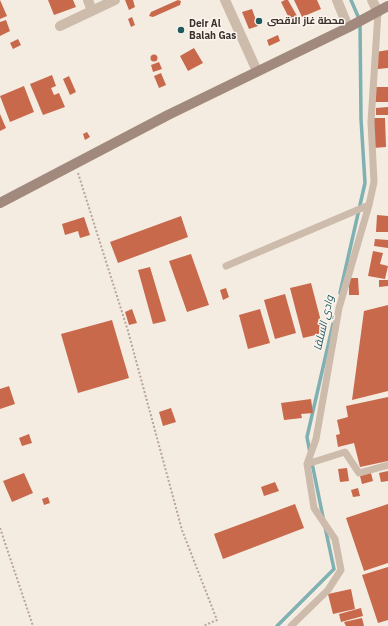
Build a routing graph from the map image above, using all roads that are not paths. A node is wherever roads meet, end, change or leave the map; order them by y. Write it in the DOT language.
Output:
graph roads {
  1 [pos="88,0"];
  2 [pos="115,0"];
  3 [pos="226,0"];
  4 [pos="337,0"];
  5 [pos="372,0"];
  6 [pos="388,6"];
  7 [pos="92,11"];
  8 [pos="375,14"];
  9 [pos="60,26"];
  10 [pos="348,27"];
  11 [pos="257,71"];
  12 [pos="0,203"];
  13 [pos="369,205"];
  14 [pos="226,266"];
  15 [pos="307,464"];
  16 [pos="388,465"];
  17 [pos="291,626"];
  1 -- 7 [label="street"];
  2 -- 7 [label="street"];
  3 -- 11 [label="street"];
  4 -- 10 [label="street"];
  5 -- 8 [label="street"];
  6 -- 8 [label="street"];
  7 -- 9 [label="street"];
  8 -- 10 [label="street"];
  8 -- 13 [label="lane"];
  10 -- 11 [label="street"];
  11 -- 12 [label="street"];
  13 -- 14 [label="lane"];
  13 -- 15 [label="lane"];
  15 -- 16 [label="lane"];
  15 -- 17 [label="lane"];
}
